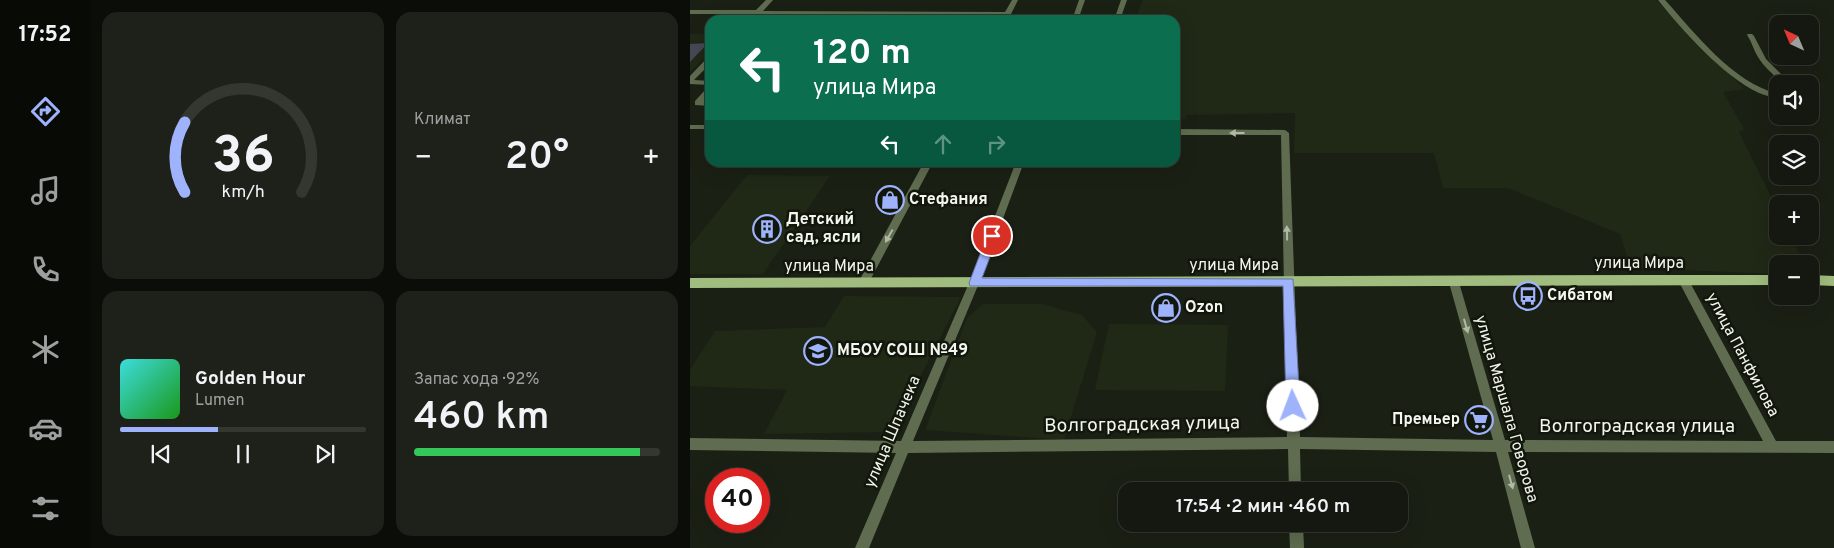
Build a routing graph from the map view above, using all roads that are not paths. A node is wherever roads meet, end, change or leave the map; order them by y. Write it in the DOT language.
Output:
graph roads {
  1 [pos="770,0"];
  2 [pos="1015,0"];
  3 [pos="1082,0"];
  4 [pos="1124,0"];
  5 [pos="1661,0"];
  6 [pos="690,12"];
  7 [pos="758,12"];
  8 [pos="755,15"];
  9 [pos="907,15"];
  10 [pos="1007,15"];
  11 [pos="1077,15"];
  12 [pos="1119,15"];
  13 [pos="1750,35"];
  14 [pos="705,65"];
  15 [pos="1779,75"];
  16 [pos="690,80"];
  17 [pos="705,82"];
  18 [pos="705,95"];
  19 [pos="1769,95"];
  20 [pos="705,104"];
  21 [pos="690,127"];
  22 [pos="705,127"];
  23 [pos="1180,132"];
  24 [pos="926,167"];
  25 [pos="1018,167"];
  26 [pos="1453,279"];
  27 [pos="1683,280"];
  28 [pos="1769,280"];
  29 [pos="1819,280"];
  30 [pos="1834,281"];
  31 [pos="1289,282"];
  32 [pos="690,283"];
  33 [pos="864,283"];
  34 [pos="974,283"];
  35 [pos="1294,443"];
  36 [pos="690,444"];
  37 [pos="1772,445"];
  38 [pos="1501,446"];
  39 [pos="904,447"];
  40 [pos="1834,447"];
  41 [pos="1295,482"];
  42 [pos="1296,532"];
  43 [pos="862,548"];
  44 [pos="1297,548"];
  45 [pos="1528,548"];
  1 -- 7 [label="street"];
  2 -- 10 [label="street"];
  3 -- 11 [label="street"];
  4 -- 12 [label="street"];
  5 -- 19 [label="street"];
  6 -- 7 [label="street"];
  7 -- 8 [label="street"];
  7 -- 9 [label="street"];
  13 -- 15 [label="street"];
  14 -- 16 [label="street"];
  16 -- 17 [label="street"];
  18 -- 20 [label="street"];
  21 -- 22 [label="street"];
  31 -- 23 [label="street, one-way"];
  24 -- 33 [label="street, one-way"];
  25 -- 34 [label="street, улица Шпачека"];
  26 -- 27 [label="main road, улица Мира"];
  26 -- 31 [label="main road, улица Мира"];
  26 -- 38 [label="street, улица Маршала Говорова, one-way"];
  27 -- 28 [label="main road, улица Мира"];
  27 -- 37 [label="street, улица Панфилова"];
  29 -- 30 [label="main road"];
  31 -- 34 [label="main road, улица Мира"];
  31 -- 35 [label="street"];
  32 -- 33 [label="main road, улица Мира"];
  33 -- 34 [label="main road, улица Мира"];
  34 -- 39 [label="street, улица Шпачека"];
  35 -- 38 [label="street, Волгоградская улица"];
  35 -- 39 [label="street, Волгоградская улица"];
  35 -- 41 [label="street"];
  36 -- 39 [label="street, Волгоградская улица"];
  37 -- 38 [label="street, Волгоградская улица"];
  37 -- 40 [label="street, Волгоградская улица"];
  38 -- 45 [label="street, улица Маршала Говорова, one-way"];
  39 -- 43 [label="street, улица Шпачека"];
  42 -- 44 [label="street"];
}
